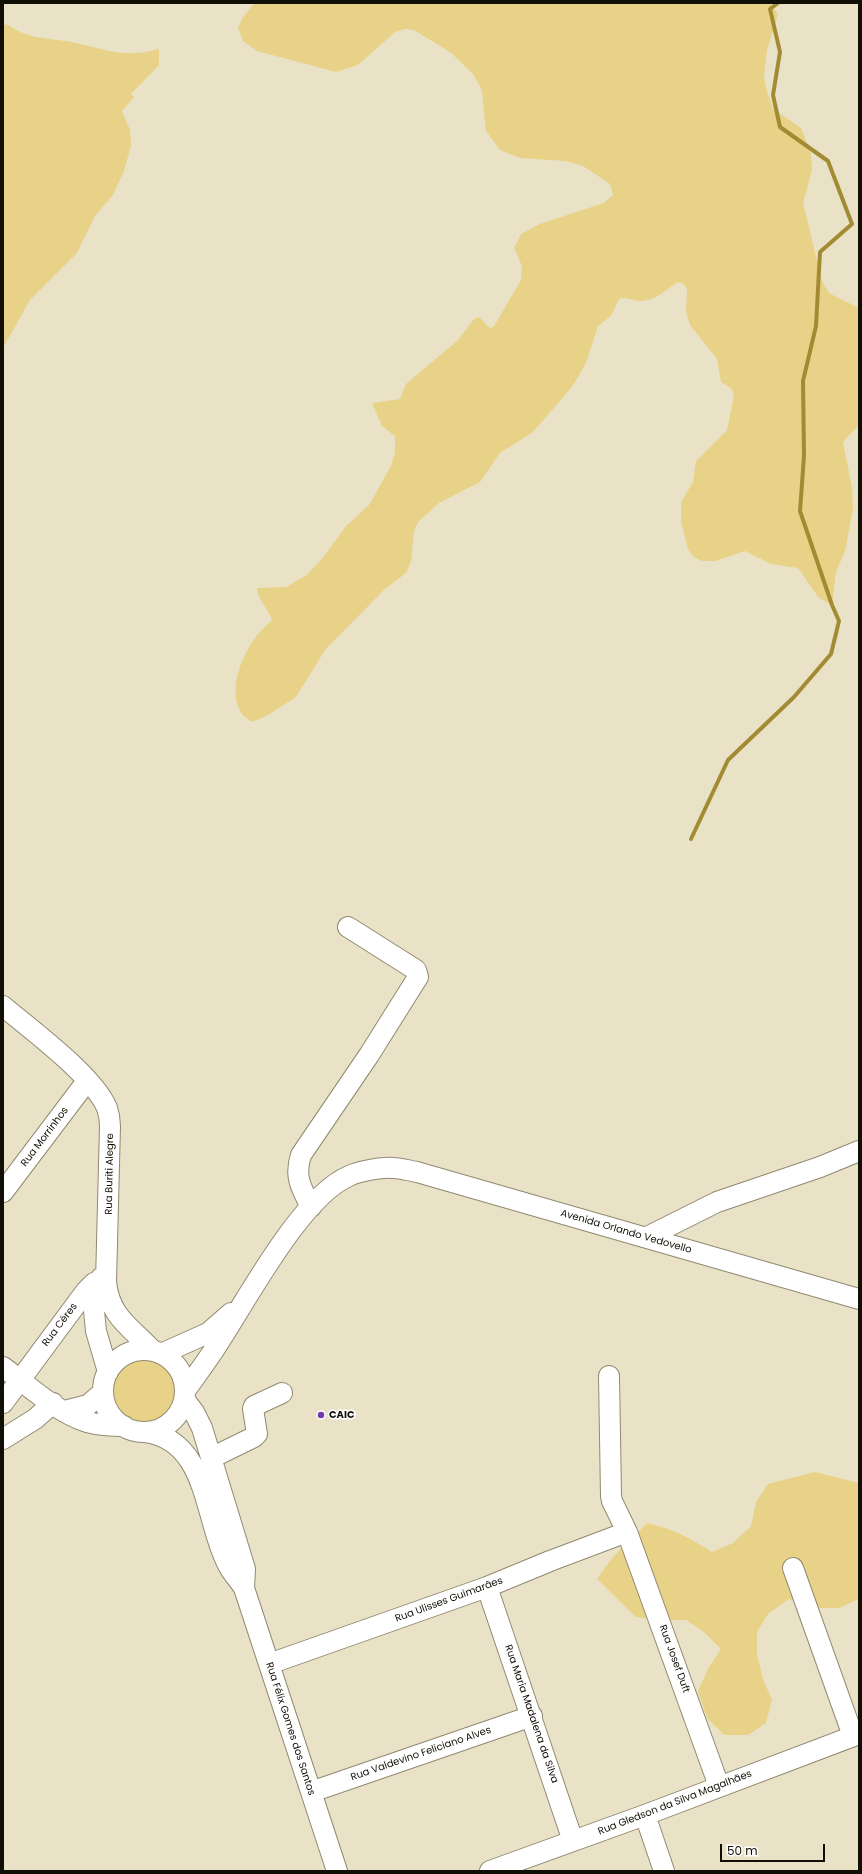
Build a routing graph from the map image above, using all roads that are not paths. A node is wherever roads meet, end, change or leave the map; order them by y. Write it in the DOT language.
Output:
graph roads {
  1 [pos="348,927"];
  2 [pos="3,1006"];
  3 [pos="87,1081"];
  4 [pos="859,1151"];
  5 [pos="3,1192"];
  6 [pos="311,1207"];
  7 [pos="647,1237"];
  8 [pos="103,1281"];
  9 [pos="859,1299"];
  10 [pos="242,1304"];
  11 [pos="157,1353"];
  12 [pos="3,1367"];
  13 [pos="108,1372"];
  14 [pos="609,1376"];
  15 [pos="21,1380"];
  16 [pos="103,1392"];
  17 [pos="282,1393"];
  18 [pos="184,1395"];
  19 [pos="3,1403"];
  20 [pos="59,1407"];
  21 [pos="124,1426"];
  22 [pos="145,1432"];
  23 [pos="3,1439"];
  24 [pos="211,1458"];
  25 [pos="627,1532"];
  26 [pos="793,1568"];
  27 [pos="488,1587"];
  28 [pos="244,1588"];
  29 [pos="269,1664"];
  30 [pos="532,1716"];
  31 [pos="856,1735"];
  32 [pos="719,1786"];
  33 [pos="311,1792"];
  34 [pos="645,1815"];
  35 [pos="573,1841"];
  36 [pos="337,1871"];
  37 [pos="490,1871"];
  38 [pos="664,1871"];
  1 -- 6 [label="street"];
  2 -- 3 [label="street, Rua Buriti Alegre"];
  3 -- 5 [label="street, Rua Morrinhos"];
  3 -- 8 [label="street, Rua Buriti Alegre"];
  4 -- 7 [label="street"];
  6 -- 7 [label="street, Avenida Orlando Vedovello"];
  6 -- 10 [label="street"];
  7 -- 9 [label="street, Avenida Orlando Vedovello"];
  8 -- 11 [label="street, Rua Buriti Alegre"];
  8 -- 13 [label="street, Rua Buriti Alegre"];
  8 -- 15 [label="street, Rua Céres"];
  10 -- 11 [label="street"];
  10 -- 18 [label="street"];
  11 -- 13 [label="street"];
  11 -- 18 [label="street"];
  12 -- 15 [label="street"];
  13 -- 16 [label="street"];
  14 -- 25 [label="street, Rua Josef Duft"];
  15 -- 19 [label="street, Rua Céres"];
  15 -- 20 [label="street"];
  16 -- 20 [label="street"];
  16 -- 21 [label="street"];
  17 -- 24 [label="street"];
  18 -- 22 [label="street"];
  18 -- 24 [label="street, Rua Félix Gomes dos Santos"];
  20 -- 21 [label="street"];
  20 -- 23 [label="street"];
  21 -- 22 [label="street"];
  22 -- 28 [label="street, Rua Félix Gomes dos Santos"];
  24 -- 28 [label="street, Rua Félix Gomes dos Santos"];
  25 -- 27 [label="street, Rua Ulisses Guimarães"];
  25 -- 32 [label="street, Rua Josef Duft"];
  26 -- 31 [label="street"];
  27 -- 29 [label="street, Rua Ulisses Guimarães"];
  27 -- 30 [label="street, Rua Maria Madalena da Silva"];
  28 -- 29 [label="street, Rua Félix Gomes dos Santos"];
  29 -- 33 [label="street, Rua Félix Gomes dos Santos"];
  30 -- 33 [label="street, Rua Valdevino Feliciano Alves"];
  30 -- 35 [label="street, Rua Maria Madalena da Silva"];
  31 -- 32 [label="street, Rua Gledson da Silva Magalhães"];
  32 -- 34 [label="street, Rua Gledson da Silva Magalhães"];
  33 -- 36 [label="street, Rua Félix Gomes dos Santos"];
  34 -- 35 [label="street, Rua Gledson da Silva Magalhães"];
  34 -- 38 [label="street"];
  35 -- 37 [label="street, Rua Gledson da Silva Magalhães"];
}
